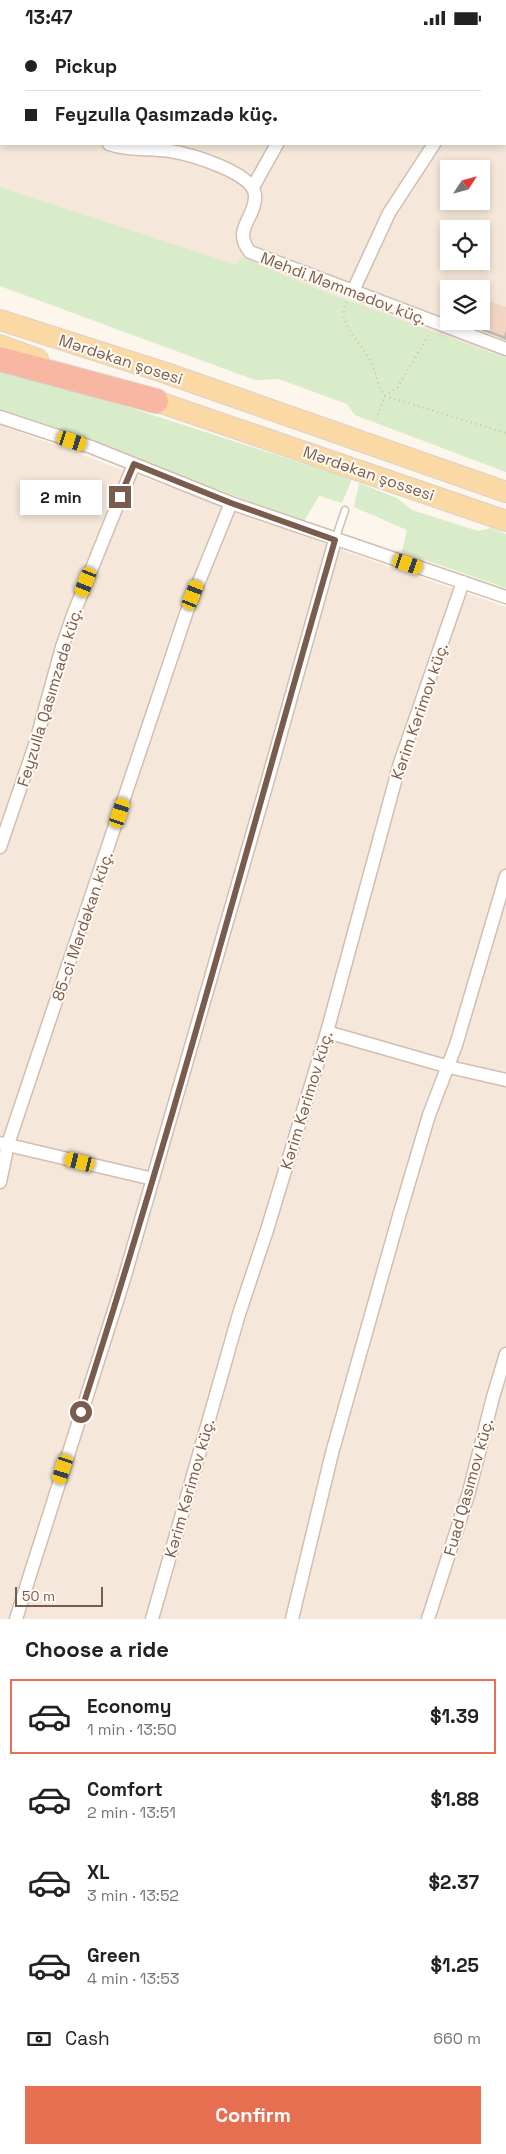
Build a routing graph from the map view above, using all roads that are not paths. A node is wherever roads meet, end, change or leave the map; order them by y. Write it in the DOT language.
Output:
graph roads {
  1 [pos="113,145"];
  2 [pos="276,145"];
  3 [pos="433,145"];
  4 [pos="155,147"];
  5 [pos="253,187"];
  6 [pos="353,291"];
  7 [pos="0,305"];
  8 [pos="0,320"];
  9 [pos="0,345"];
  10 [pos="506,349"];
  11 [pos="0,359"];
  12 [pos="166,373"];
  13 [pos="241,399"];
  14 [pos="156,401"];
  15 [pos="0,417"];
  16 [pos="232,426"];
  17 [pos="134,464"];
  18 [pos="506,492"];
  19 [pos="231,503"];
  20 [pos="345,510"];
  21 [pos="506,521"];
  22 [pos="335,540"];
  23 [pos="463,582"];
  24 [pos="506,597"];
  25 [pos="0,847"];
  26 [pos="506,876"];
  27 [pos="327,1032"];
  28 [pos="448,1067"];
  29 [pos="506,1080"];
  30 [pos="4,1144"];
  31 [pos="153,1179"];
  32 [pos="0,1182"];
  33 [pos="506,1354"];
  34 [pos="16,1619"];
  35 [pos="152,1619"];
  36 [pos="292,1619"];
  37 [pos="428,1619"];
  1 -- 4 [label="street"];
  2 -- 5 [label="street"];
  3 -- 6 [label="street"];
  4 -- 5 [label="street"];
  5 -- 6 [label="street, Mehdi Məmmədov küç."];
  6 -- 10 [label="street, Mehdi Məmmədov küç."];
  7 -- 12 [label="main road"];
  8 -- 12 [label="main road, Mərdəkan şosesi"];
  9 -- 14 [label="main road, Mərdəkan şosesi"];
  11 -- 14 [label="highway"];
  12 -- 13 [label="main road, Mərdəkan şosesi"];
  13 -- 18 [label="main road, Mərdəkan şossesi"];
  14 -- 16 [label="main road, Mərdəkan şosesi"];
  15 -- 17 [label="street"];
  16 -- 21 [label="main road, Mərdəkan şossesi"];
  17 -- 19 [label="street"];
  17 -- 25 [label="street, Feyzulla Qasımzadə küç."];
  19 -- 22 [label="street"];
  19 -- 30 [label="street, 85-ci Mərdəkan küç."];
  20 -- 22 [label="lane"];
  22 -- 23 [label="street"];
  22 -- 31 [label="street"];
  23 -- 24 [label="street"];
  23 -- 27 [label="street, Kərim Kərimov küç."];
  26 -- 28 [label="street"];
  27 -- 28 [label="street"];
  27 -- 35 [label="street, Kərim Kərimov küç."];
  28 -- 29 [label="street"];
  28 -- 36 [label="street"];
  30 -- 31 [label="street"];
  30 -- 32 [label="street, 85-ci Mərdəkan küç."];
  31 -- 34 [label="street"];
  33 -- 37 [label="street, Fuad Qasımov küç."];
}
